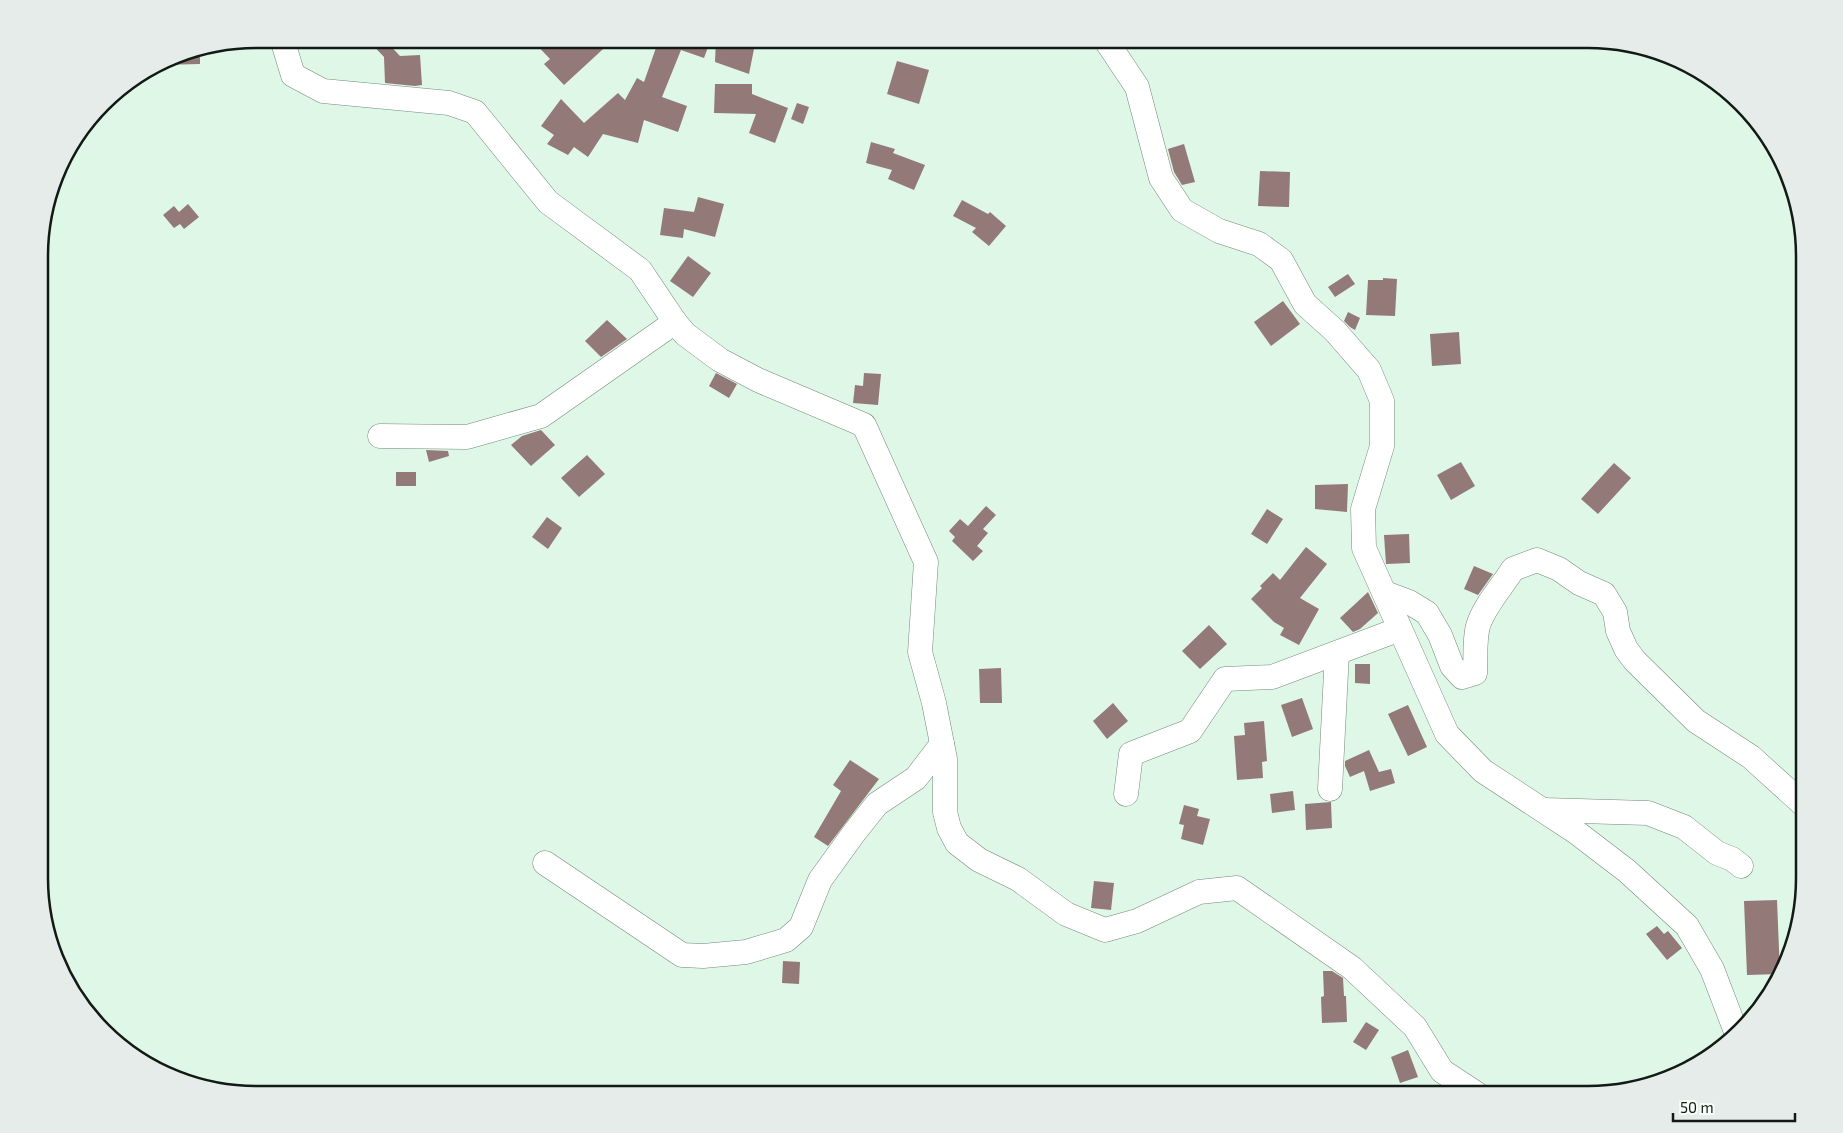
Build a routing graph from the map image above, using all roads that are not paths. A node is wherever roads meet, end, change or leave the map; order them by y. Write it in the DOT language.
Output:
graph roads {
  1 [pos="285,48"];
  2 [pos="1112,48"];
  3 [pos="675,322"];
  4 [pos="380,436"];
  5 [pos="1385,593"];
  6 [pos="1400,629"];
  7 [pos="1337,653"];
  8 [pos="942,744"];
  9 [pos="1330,789"];
  10 [pos="1126,794"];
  11 [pos="1796,798"];
  12 [pos="1544,810"];
  13 [pos="545,863"];
  14 [pos="1741,866"];
  15 [pos="1734,1026"];
  16 [pos="1465,1086"];
  1 -- 3 [label="street"];
  2 -- 5 [label="street"];
  3 -- 4 [label="street"];
  3 -- 8 [label="street"];
  5 -- 6 [label="street"];
  5 -- 11 [label="street"];
  6 -- 7 [label="street"];
  6 -- 12 [label="street"];
  7 -- 9 [label="street"];
  7 -- 10 [label="street"];
  8 -- 13 [label="street"];
  8 -- 16 [label="street"];
  12 -- 14 [label="street"];
  12 -- 15 [label="street"];
}
